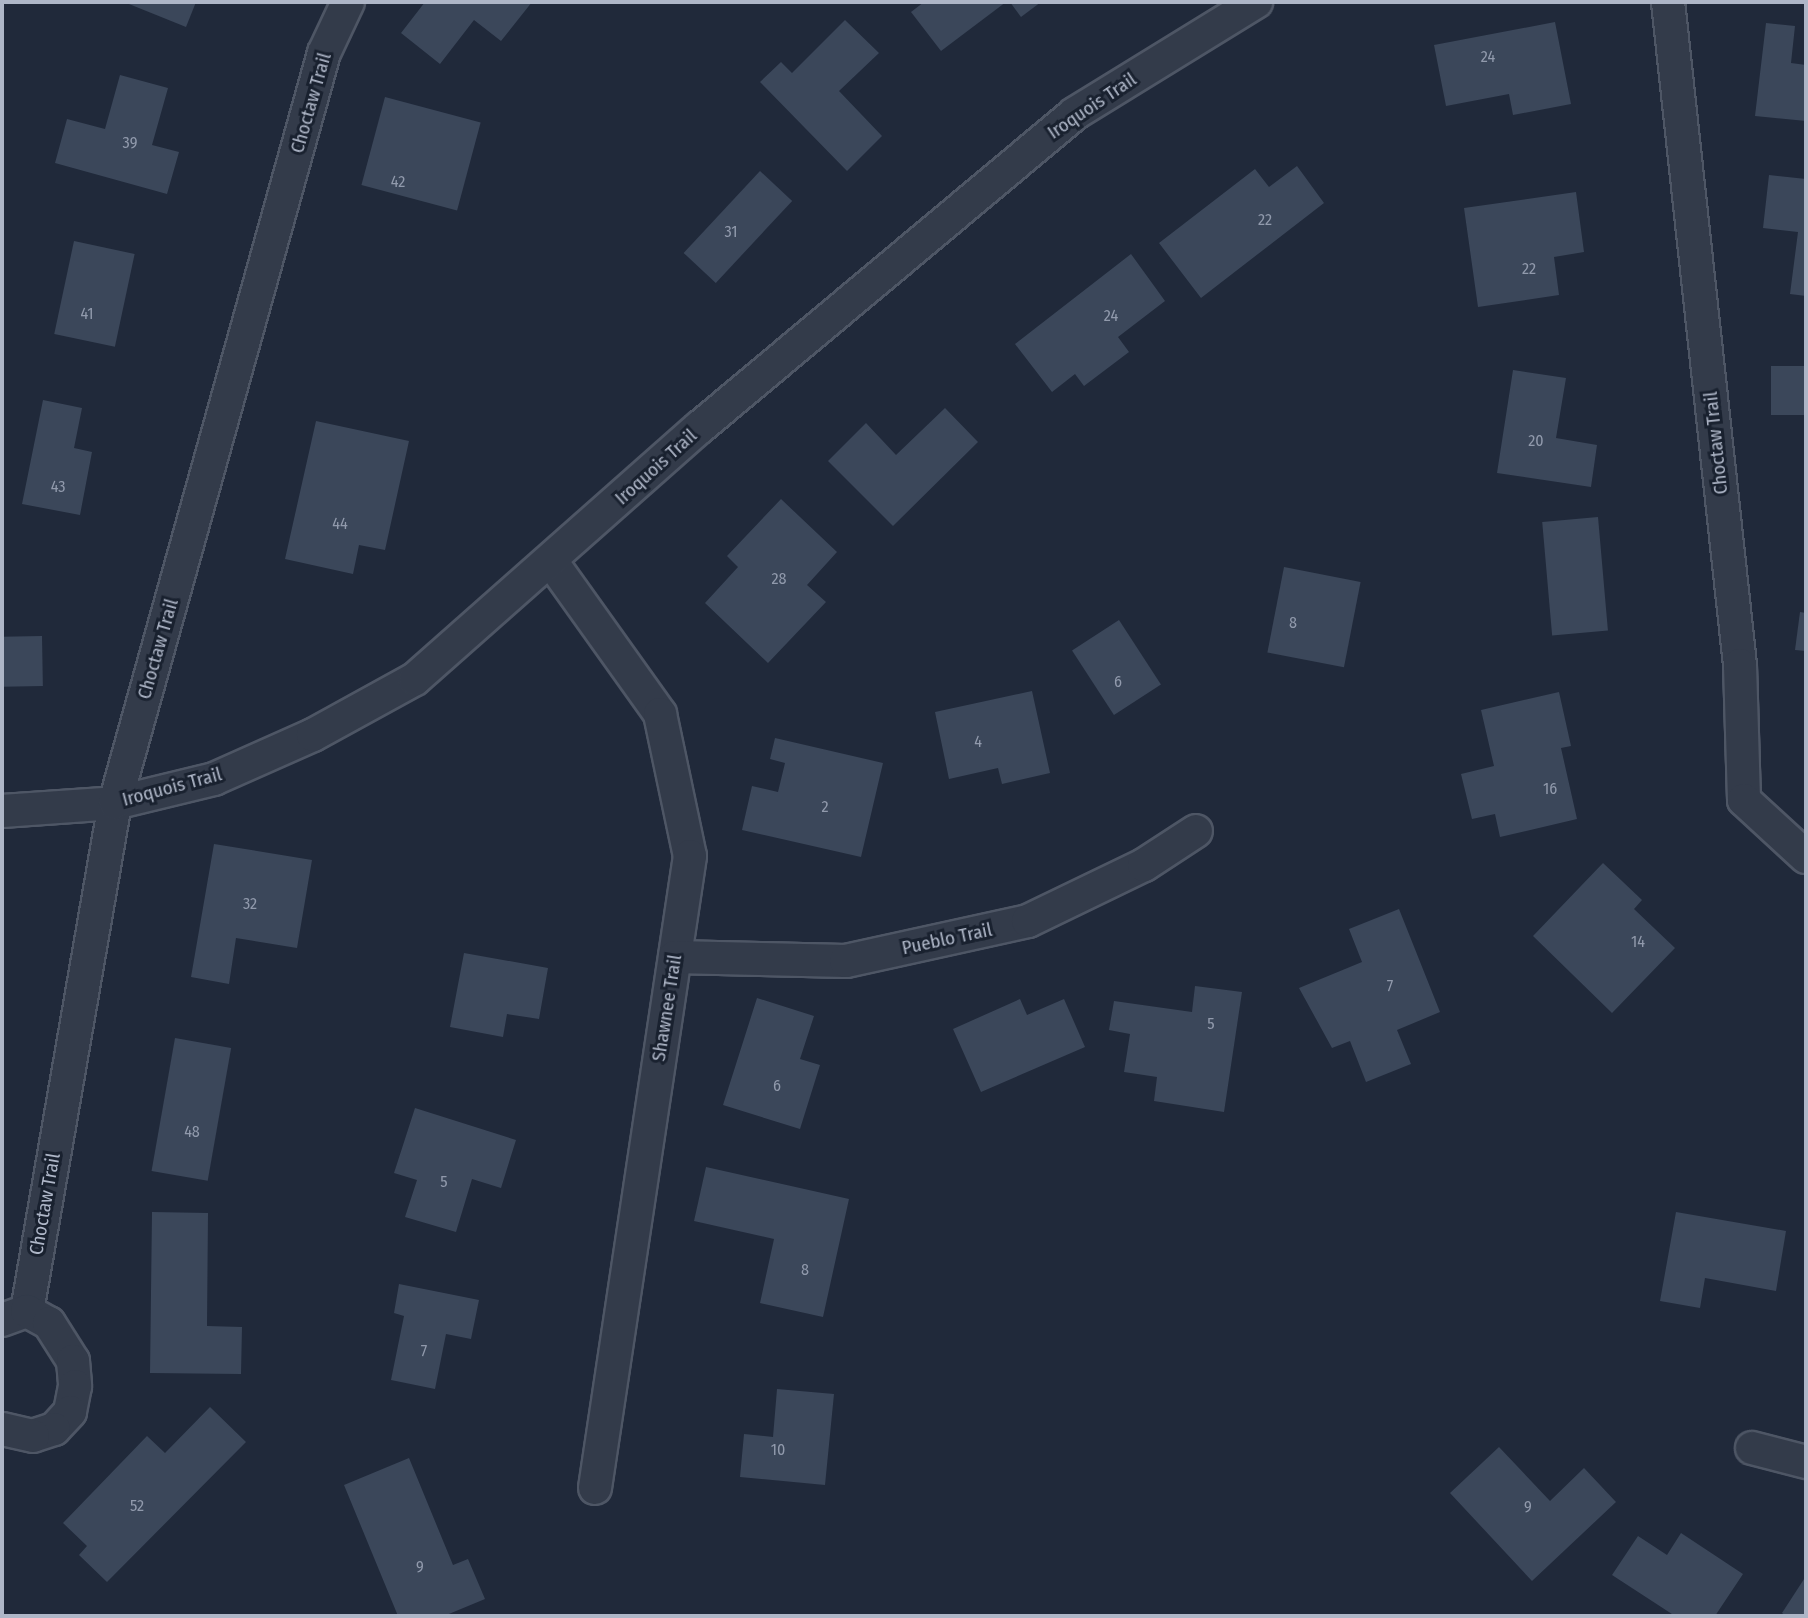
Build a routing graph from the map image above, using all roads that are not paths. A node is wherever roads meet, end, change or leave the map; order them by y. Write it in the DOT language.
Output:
graph roads {
  1 [pos="348,2"];
  2 [pos="1255,2"];
  3 [pos="1668,2"];
  4 [pos="551,561"];
  5 [pos="115,803"];
  6 [pos="2,811"];
  7 [pos="1196,831"];
  8 [pos="1806,857"];
  9 [pos="675,957"];
  10 [pos="14,1315"];
  11 [pos="2,1429"];
  12 [pos="1752,1448"];
  13 [pos="1806,1462"];
  14 [pos="595,1488"];
  1 -- 5 [label="street, Choctaw Trail"];
  2 -- 4 [label="street, Iroquois Trail"];
  3 -- 8 [label="street, Choctaw Trail"];
  4 -- 5 [label="street, Iroquois Trail"];
  4 -- 9 [label="street, Shawnee Trail"];
  5 -- 6 [label="street, Iroquois Trail"];
  5 -- 10 [label="street, Choctaw Trail"];
  7 -- 9 [label="street, Pueblo Trail"];
  9 -- 14 [label="street, Shawnee Trail"];
  10 -- 11 [label="street, Choctaw Trail"];
  12 -- 13 [label="street"];
}
